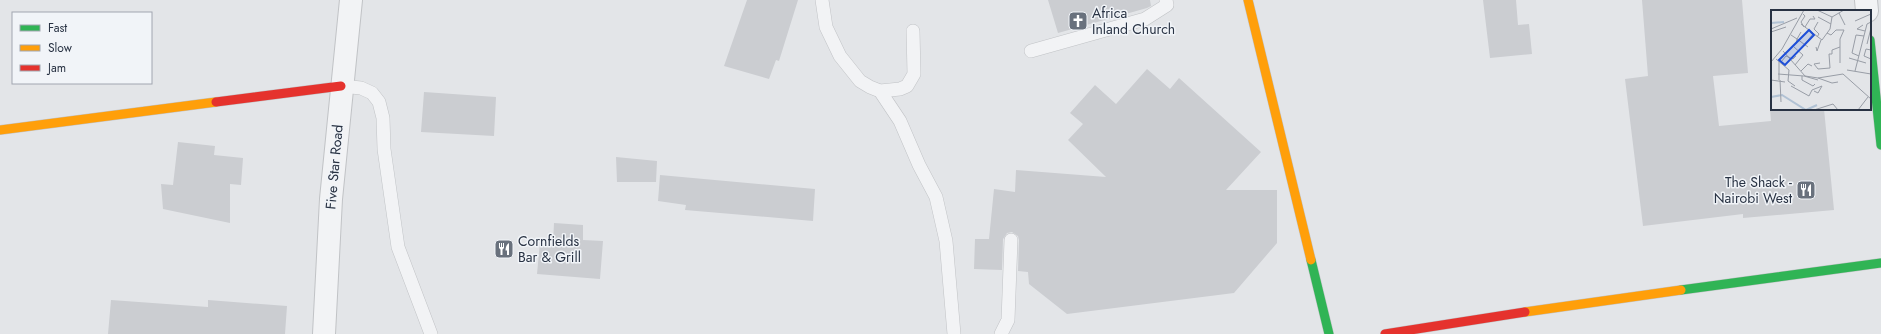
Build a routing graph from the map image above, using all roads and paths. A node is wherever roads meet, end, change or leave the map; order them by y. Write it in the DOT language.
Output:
graph roads {
  1 [pos="351,0"];
  2 [pos="822,0"];
  3 [pos="1166,0"];
  4 [pos="1248,0"];
  5 [pos="1866,0"];
  6 [pos="1867,10"];
  7 [pos="913,30"];
  8 [pos="1871,50"];
  9 [pos="1031,51"];
  10 [pos="341,86"];
  11 [pos="880,91"];
  12 [pos="0,130"];
  13 [pos="1881,145"];
  14 [pos="1012,240"];
  15 [pos="1881,263"];
  16 [pos="324,334"];
  17 [pos="431,334"];
  18 [pos="954,334"];
  19 [pos="1001,334"];
  20 [pos="1329,334"];
  21 [pos="1385,334"];
  1 -- 10 [label="street, Five Star Road"];
  2 -- 11 [label="lane"];
  3 -- 9 [label="lane"];
  4 -- 20 [label="street"];
  5 -- 6 [label="street"];
  7 -- 11 [label="lane"];
  8 -- 13 [label="street"];
  10 -- 12 [label="street"];
  10 -- 16 [label="street, Five Star Road"];
  10 -- 17 [label="lane"];
  11 -- 18 [label="lane"];
  14 -- 19 [label="lane"];
  15 -- 21 [label="street"];
}
